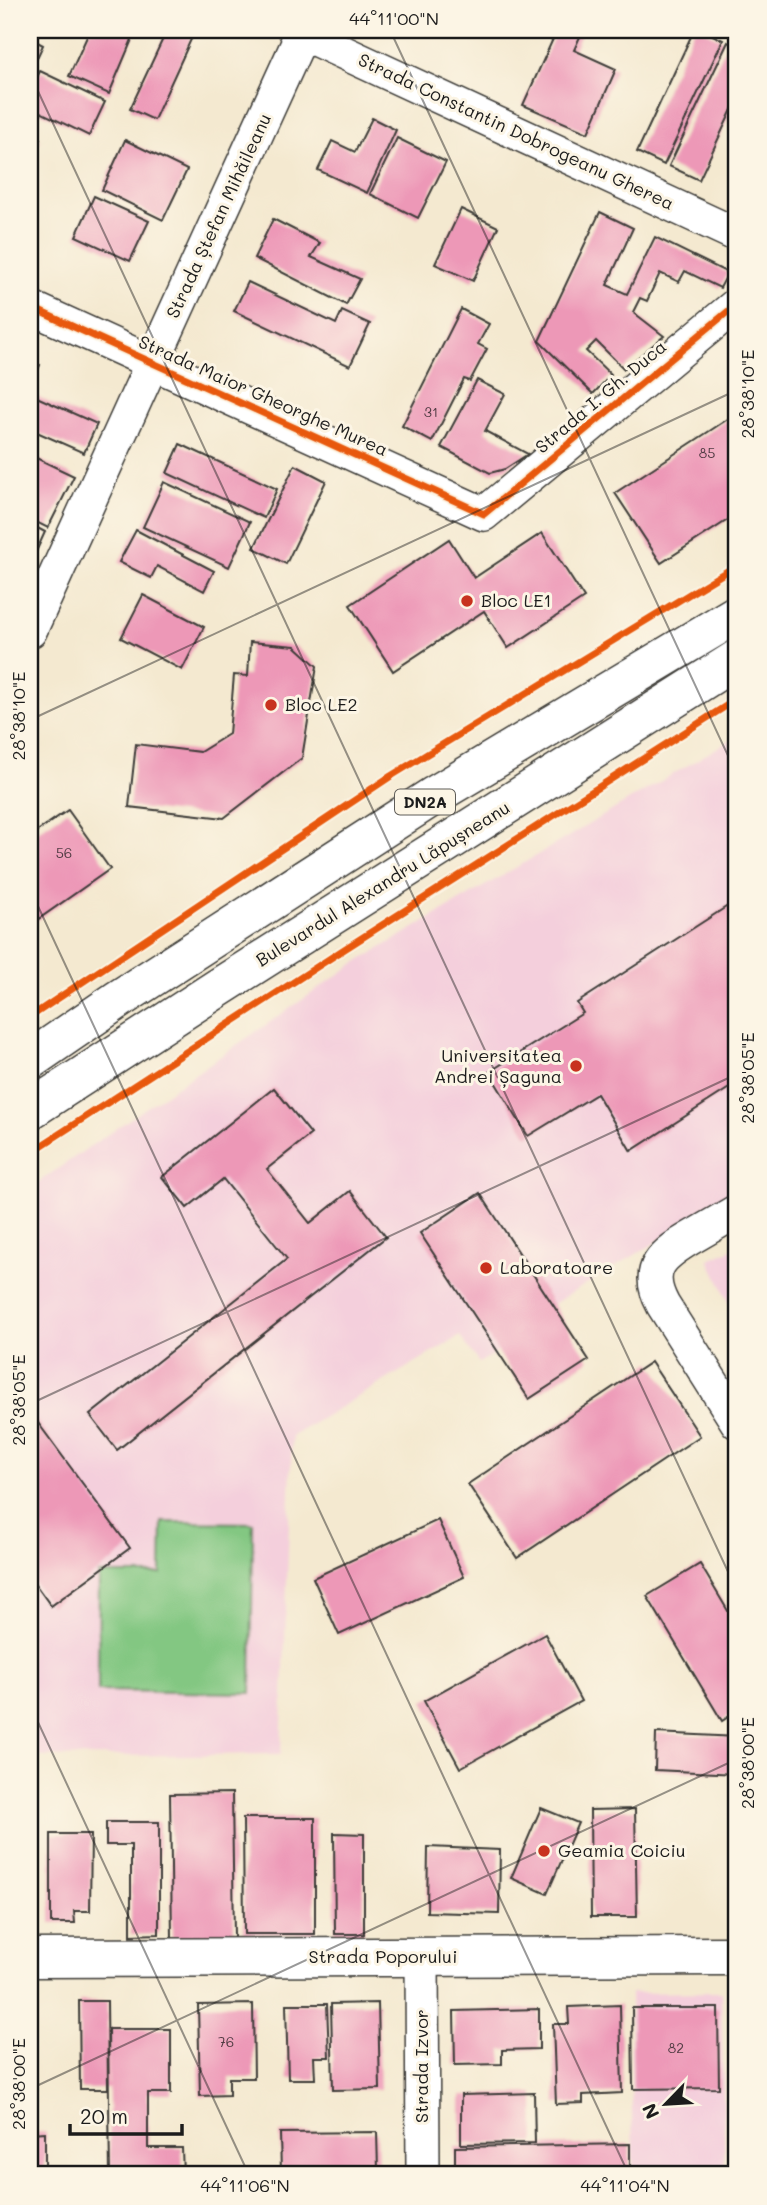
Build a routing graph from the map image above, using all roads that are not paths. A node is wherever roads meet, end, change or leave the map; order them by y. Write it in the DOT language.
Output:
graph roads {
  1 [pos="301,31"];
  2 [pos="737,235"];
  3 [pos="737,304"];
  4 [pos="30,307"];
  5 [pos="152,363"];
  6 [pos="484,514"];
  7 [pos="737,614"];
  8 [pos="30,631"];
  9 [pos="737,659"];
  10 [pos="30,1060"];
  11 [pos="30,1110"];
  12 [pos="737,1211"];
  13 [pos="737,1422"];
  14 [pos="422,1956"];
  15 [pos="737,1956"];
  16 [pos="30,1958"];
  17 [pos="423,2175"];
  1 -- 2 [label="street, Strada Constantin Dobrogeanu Gherea"];
  1 -- 5 [label="street, Strada Ștefan Mihăileanu"];
  3 -- 6 [label="street, Strada I. Gh. Duca"];
  4 -- 5 [label="street, Strada Maior Gheorghe Murea"];
  5 -- 6 [label="street, Strada Maior Gheorghe Murea"];
  5 -- 8 [label="street, Strada Ștefan Mihăileanu"];
  7 -- 10 [label="main road, DN2A"];
  9 -- 11 [label="main road, Bulevardul Alexandru Lăpușneanu / DN2A"];
  12 -- 13 [label="street"];
  14 -- 15 [label="main road, Strada Poporului"];
  14 -- 16 [label="main road, Strada Poporului"];
  14 -- 17 [label="street, Strada Izvor"];
}
